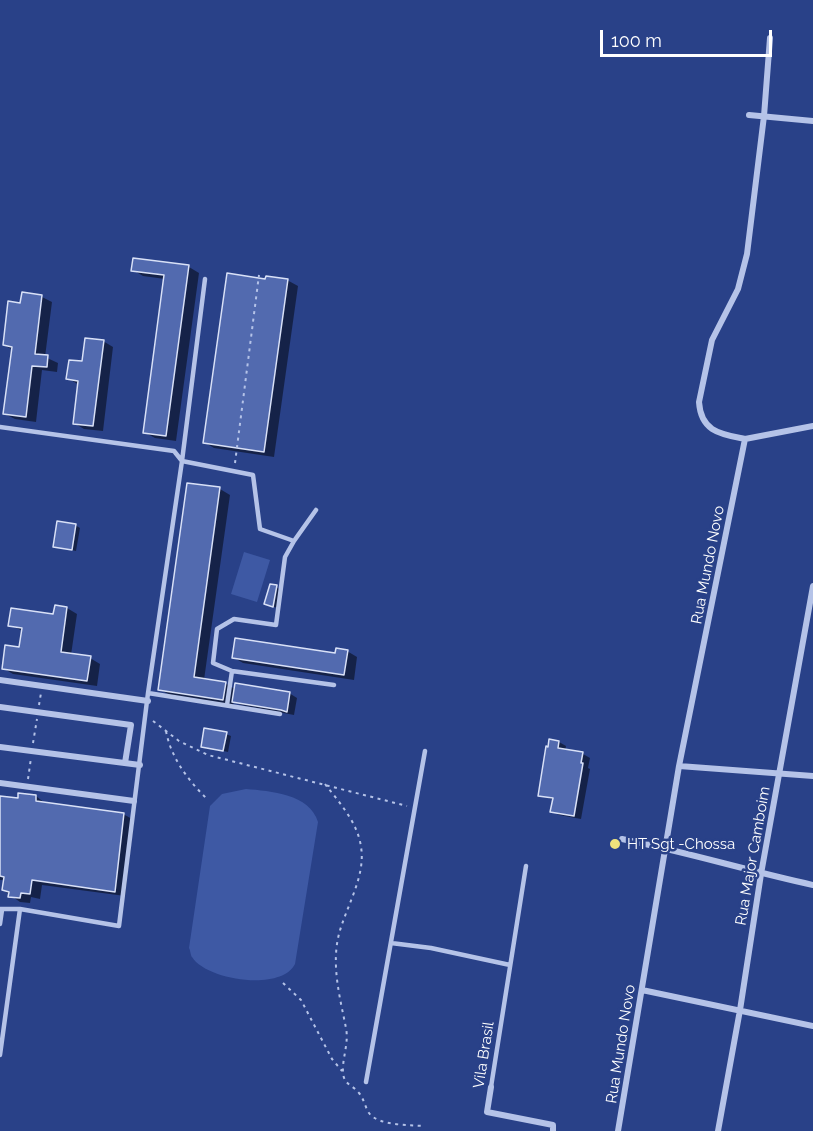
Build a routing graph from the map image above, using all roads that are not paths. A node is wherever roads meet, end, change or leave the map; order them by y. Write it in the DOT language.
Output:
graph roads {
  1 [pos="770,38"];
  2 [pos="749,115"];
  3 [pos="764,116"];
  4 [pos="813,121"];
  5 [pos="205,279"];
  6 [pos="813,426"];
  7 [pos="0,427"];
  8 [pos="745,439"];
  9 [pos="182,461"];
  10 [pos="316,510"];
  11 [pos="294,542"];
  12 [pos="813,586"];
  13 [pos="232,671"];
  14 [pos="0,680"];
  15 [pos="334,685"];
  16 [pos="148,693"];
  17 [pos="148,701"];
  18 [pos="227,705"];
  19 [pos="0,707"];
  20 [pos="280,714"];
  21 [pos="0,747"];
  22 [pos="426,751"];
  23 [pos="125,763"];
  24 [pos="140,765"];
  25 [pos="679,766"];
  26 [pos="779,775"];
  27 [pos="813,776"];
  28 [pos="0,783"];
  29 [pos="134,801"];
  30 [pos="622,839"];
  31 [pos="666,848"];
  32 [pos="526,866"];
  33 [pos="761,874"];
  34 [pos="813,885"];
  35 [pos="20,909"];
  36 [pos="1,910"];
  37 [pos="0,924"];
  38 [pos="391,943"];
  39 [pos="510,965"];
  40 [pos="642,990"];
  41 [pos="740,1010"];
  42 [pos="813,1026"];
  43 [pos="0,1055"];
  44 [pos="366,1082"];
  45 [pos="491,1088"];
  46 [pos="553,1131"];
  47 [pos="618,1131"];
  48 [pos="718,1131"];
  1 -- 3 [label="street"];
  2 -- 3 [label="street"];
  3 -- 4 [label="street"];
  3 -- 8 [label="street"];
  5 -- 9 [label="lane"];
  6 -- 8 [label="street"];
  7 -- 9 [label="lane"];
  8 -- 25 [label="street, Rua Mundo Novo"];
  9 -- 11 [label="lane"];
  9 -- 16 [label="lane"];
  10 -- 11 [label="lane"];
  11 -- 13 [label="lane"];
  12 -- 26 [label="street, Rua Major Camboim"];
  13 -- 15 [label="lane"];
  13 -- 18 [label="lane"];
  14 -- 17 [label="street"];
  16 -- 17 [label="lane"];
  16 -- 18 [label="lane"];
  17 -- 24 [label="lane"];
  18 -- 20 [label="lane"];
  19 -- 23 [label="street"];
  21 -- 23 [label="street"];
  22 -- 38 [label="lane"];
  23 -- 24 [label="street"];
  24 -- 29 [label="lane"];
  25 -- 26 [label="street"];
  25 -- 31 [label="street, Rua Mundo Novo"];
  26 -- 27 [label="street"];
  26 -- 33 [label="street, Rua Major Camboim"];
  28 -- 29 [label="street"];
  29 -- 35 [label="lane"];
  30 -- 31 [label="street"];
  31 -- 33 [label="street"];
  31 -- 40 [label="street, Rua Mundo Novo"];
  32 -- 39 [label="lane, Vila Brasil"];
  33 -- 34 [label="street"];
  33 -- 41 [label="street, Rua Major Camboim"];
  35 -- 36 [label="lane"];
  35 -- 43 [label="lane"];
  36 -- 37 [label="lane"];
  38 -- 39 [label="lane"];
  38 -- 44 [label="lane"];
  39 -- 45 [label="lane, Vila Brasil"];
  40 -- 41 [label="street"];
  40 -- 47 [label="street, Rua Mundo Novo"];
  41 -- 42 [label="street"];
  41 -- 48 [label="street, Rua Major Camboim"];
  45 -- 46 [label="street, Vila Brasil"];
}
